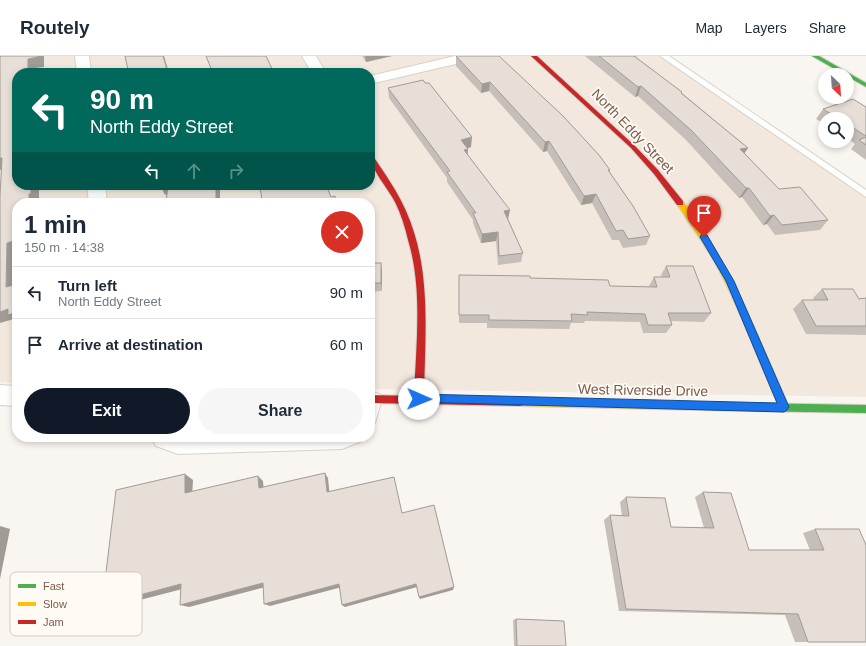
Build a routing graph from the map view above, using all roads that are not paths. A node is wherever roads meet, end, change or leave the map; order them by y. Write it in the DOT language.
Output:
graph roads {
  1 [pos="82,56"];
  2 [pos="309,56"];
  3 [pos="472,56"];
  4 [pos="534,56"];
  5 [pos="664,56"];
  6 [pos="815,56"];
  7 [pos="83,68"];
  8 [pos="316,68"];
  9 [pos="375,79"];
  10 [pos="866,85"];
  11 [pos="375,164"];
  12 [pos="866,194"];
  13 [pos="0,395"];
  14 [pos="12,396"];
  15 [pos="375,399"];
  16 [pos="419,399"];
  17 [pos="784,407"];
  18 [pos="866,409"];
  19 [pos="161,442"];
  20 [pos="344,442"];
  1 -- 7 [label="street"];
  2 -- 8 [label="street"];
  3 -- 9 [label="street"];
  4 -- 17 [label="street, North Eddy Street"];
  5 -- 12 [label="lane"];
  6 -- 10 [label="street"];
  11 -- 16 [label="street"];
  13 -- 14 [label="street"];
  15 -- 16 [label="street, West Riverside Drive"];
  16 -- 17 [label="street, West Riverside Drive"];
  17 -- 18 [label="street, West Riverside Drive"];
  19 -- 20 [label="lane"];
}
